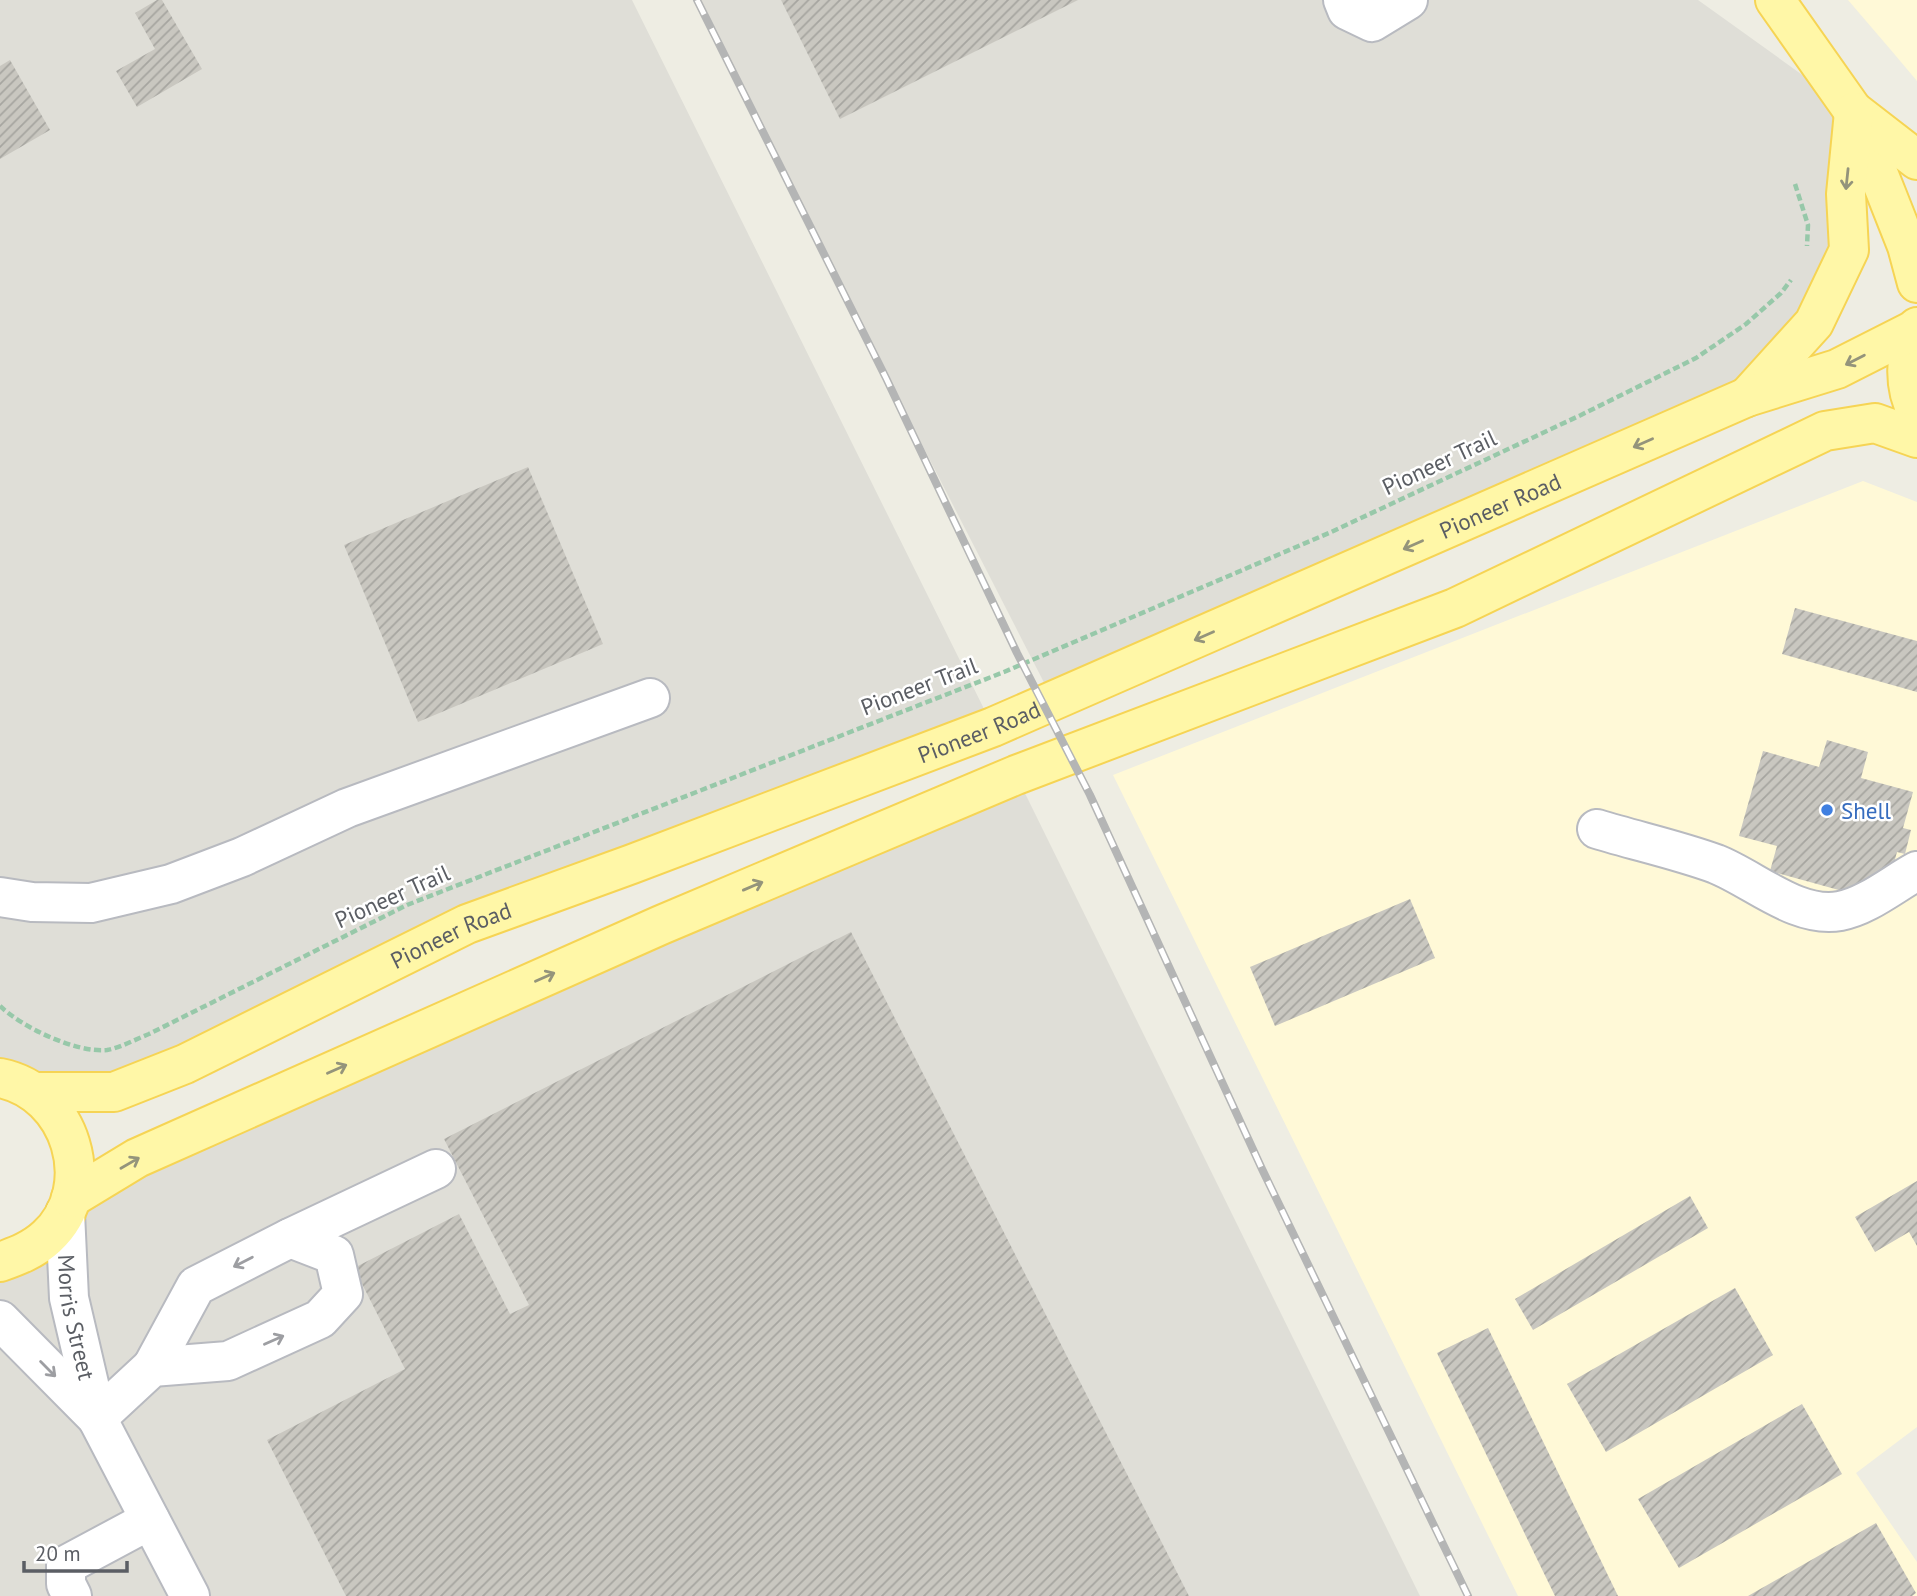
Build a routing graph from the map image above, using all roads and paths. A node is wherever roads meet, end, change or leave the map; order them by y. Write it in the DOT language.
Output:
graph roads {
  1 [pos="1343,0"];
  2 [pos="1408,0"];
  3 [pos="1775,0"];
  4 [pos="1854,112"];
  5 [pos="1917,145"];
  6 [pos="1917,160"];
  7 [pos="1795,184"];
  8 [pos="1804,253"];
  9 [pos="1797,273"];
  10 [pos="1917,283"];
  11 [pos="1916,328"];
  12 [pos="1747,397"];
  13 [pos="1917,412"];
  14 [pos="1917,438"];
  15 [pos="650,698"];
  16 [pos="1597,829"];
  17 [pos="1917,871"];
  18 [pos="0,897"];
  19 [pos="0,1006"];
  20 [pos="11,1080"];
  21 [pos="436,1169"];
  22 [pos="68,1205"];
  23 [pos="290,1238"];
  24 [pos="0,1262"];
  25 [pos="0,1320"];
  26 [pos="152,1367"];
  27 [pos="97,1418"];
  28 [pos="150,1520"];
  29 [pos="72,1596"];
  30 [pos="190,1596"];
  1 -- 2 [label="street"];
  3 -- 4 [label="main road"];
  4 -- 5 [label="main road"];
  4 -- 6 [label="main road"];
  4 -- 10 [label="main road"];
  4 -- 12 [label="main road, one-way"];
  7 -- 8 [label="path"];
  9 -- 19 [label="path, Pioneer Trail"];
  11 -- 12 [label="main road, Pioneer Road, one-way"];
  11 -- 13 [label="main road"];
  12 -- 20 [label="main road, Pioneer Road, one-way"];
  22 -- 14 [label="main road, one-way"];
  15 -- 18 [label="street"];
  16 -- 17 [label="street"];
  20 -- 22 [label="main road"];
  21 -- 23 [label="street"];
  22 -- 24 [label="main road"];
  22 -- 27 [label="street, Morris Street"];
  23 -- 26 [label="street, one-way"];
  26 -- 23 [label="street, one-way"];
  25 -- 27 [label="street, Morris Street, one-way"];
  26 -- 27 [label="street"];
  27 -- 28 [label="street, Morris Street"];
  28 -- 29 [label="street"];
  28 -- 30 [label="street, Morris Street"];
}
